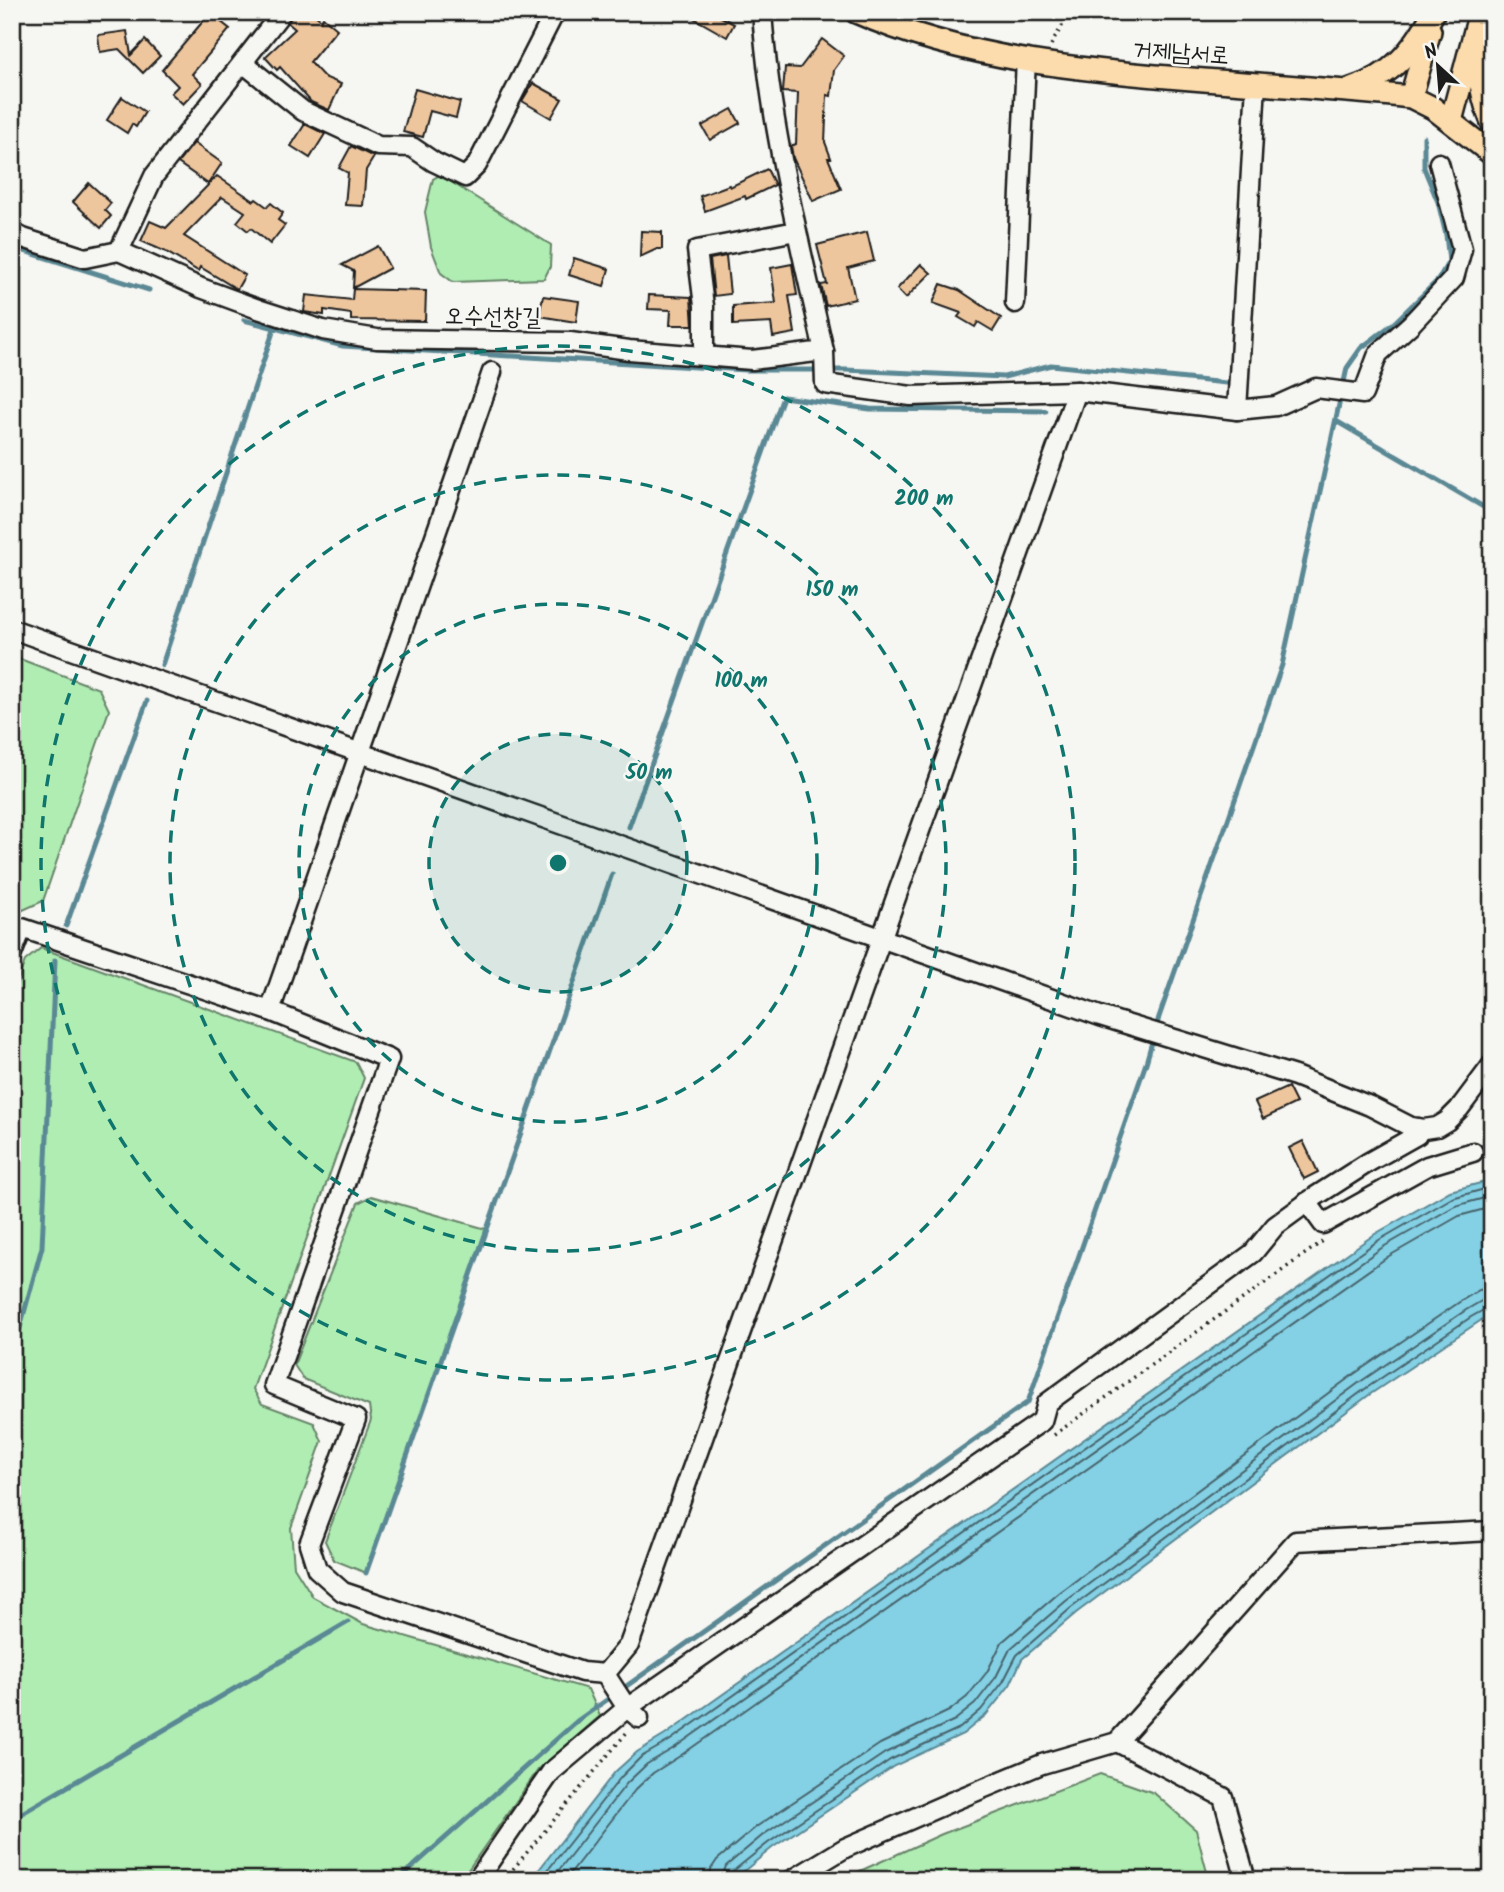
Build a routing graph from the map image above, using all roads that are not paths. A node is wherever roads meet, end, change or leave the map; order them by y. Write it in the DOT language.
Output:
graph roads {
  1 [pos="282,12"];
  2 [pos="555,12"];
  3 [pos="762,12"];
  4 [pos="856,12"];
  5 [pos="1435,12"];
  6 [pos="1480,15"];
  7 [pos="1034,61"];
  8 [pos="243,63"];
  9 [pos="1256,84"];
  10 [pos="1345,91"];
  11 [pos="1411,97"];
  12 [pos="1451,121"];
  13 [pos="1492,122"];
  14 [pos="1492,155"];
  15 [pos="1439,163"];
  16 [pos="796,231"];
  17 [pos="12,232"];
  18 [pos="119,251"];
  19 [pos="1015,303"];
  20 [pos="824,351"];
  21 [pos="704,356"];
  22 [pos="492,372"];
  23 [pos="1077,391"];
  24 [pos="1237,410"];
  25 [pos="12,629"];
  26 [pos="360,752"];
  27 [pos="883,938"];
  28 [pos="12,954"];
  29 [pos="270,1011"];
  30 [pos="1492,1065"];
  31 [pos="1418,1128"];
  32 [pos="1473,1152"];
  33 [pos="1307,1202"];
  34 [pos="1492,1531"];
  35 [pos="606,1674"];
  36 [pos="633,1713"];
  37 [pos="1117,1742"];
  38 [pos="478,1880"];
  39 [pos="792,1880"];
  40 [pos="1246,1880"];
  1 -- 8 [label="street"];
  2 -- 8 [label="street"];
  3 -- 16 [label="street"];
  4 -- 7 [label="main road, 거제남서로"];
  5 -- 10 [label="main road"];
  5 -- 11 [label="main road"];
  6 -- 12 [label="main road"];
  6 -- 13 [label="main road"];
  7 -- 9 [label="main road, 거제남서로"];
  7 -- 19 [label="street"];
  8 -- 18 [label="street"];
  9 -- 10 [label="main road, 거제남서로"];
  9 -- 24 [label="street"];
  10 -- 11 [label="main road, 거제남서로"];
  11 -- 12 [label="main road, 거제남서로"];
  12 -- 14 [label="main road, 거제남서로"];
  15 -- 24 [label="street"];
  16 -- 20 [label="street"];
  16 -- 21 [label="street"];
  17 -- 18 [label="street"];
  18 -- 21 [label="street, 오수선창길"];
  20 -- 21 [label="street, 오수선창길"];
  20 -- 23 [label="street"];
  22 -- 26 [label="street"];
  23 -- 24 [label="street"];
  23 -- 27 [label="street"];
  25 -- 26 [label="street"];
  26 -- 27 [label="street"];
  26 -- 29 [label="street"];
  27 -- 31 [label="street"];
  27 -- 35 [label="street"];
  28 -- 29 [label="street"];
  29 -- 35 [label="street"];
  30 -- 31 [label="street"];
  31 -- 33 [label="street"];
  32 -- 33 [label="street"];
  33 -- 36 [label="street"];
  34 -- 37 [label="street"];
  35 -- 36 [label="street"];
  36 -- 38 [label="street"];
  37 -- 39 [label="street"];
  37 -- 40 [label="street"];
}
